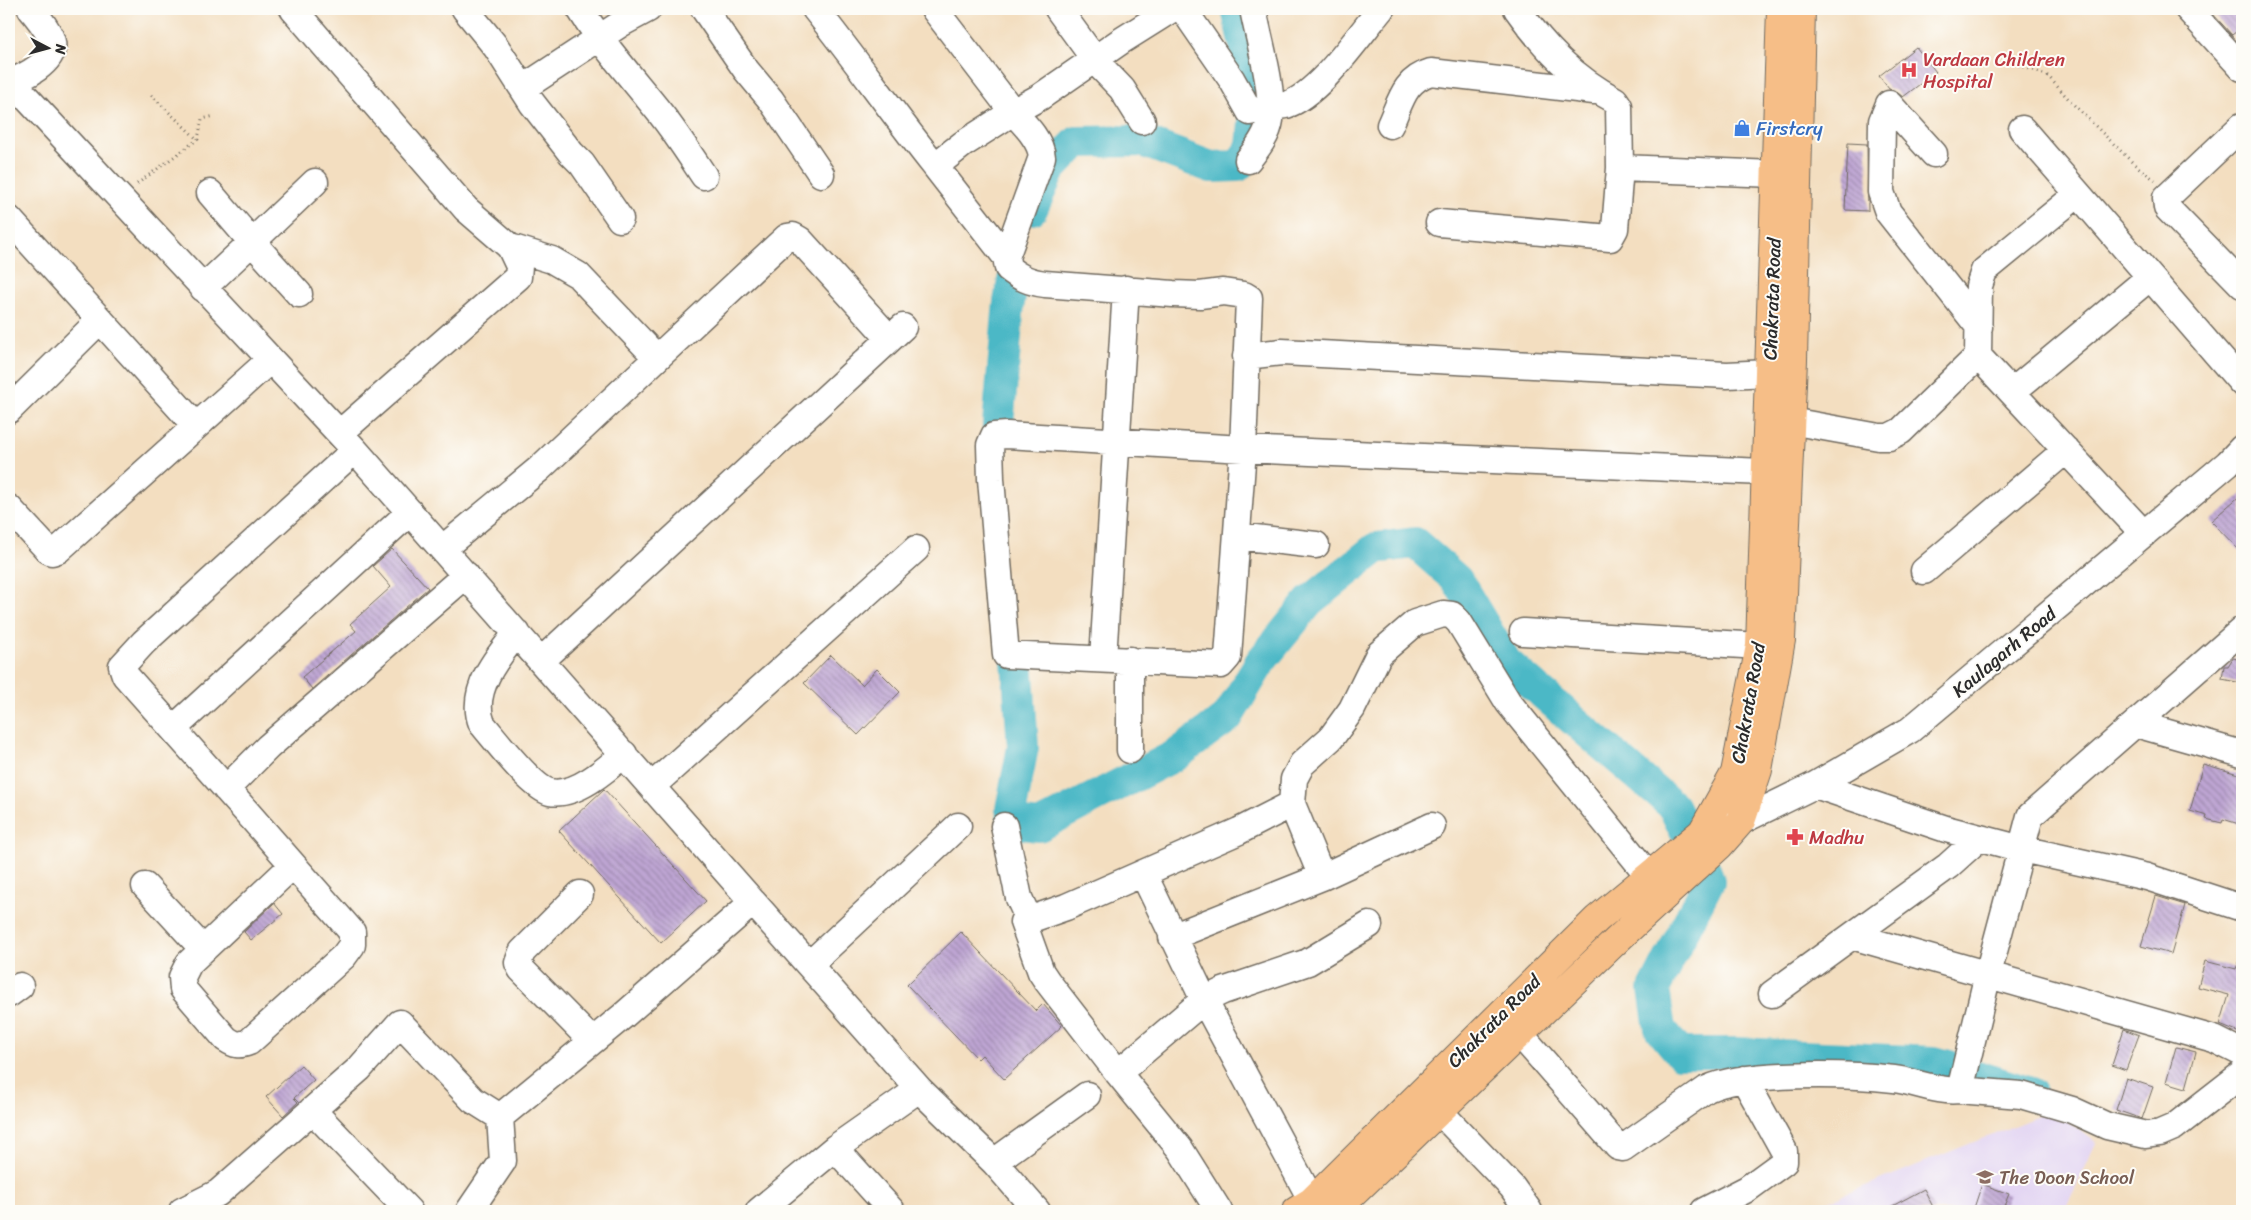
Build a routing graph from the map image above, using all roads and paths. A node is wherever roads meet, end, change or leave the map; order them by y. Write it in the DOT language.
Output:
graph roads {
  1 [pos="30,9"];
  2 [pos="293,9"];
  3 [pos="465,9"];
  4 [pos="580,9"];
  5 [pos="648,9"];
  6 [pos="704,9"];
  7 [pos="815,9"];
  8 [pos="934,9"];
  9 [pos="1058,9"];
  10 [pos="1172,9"];
  11 [pos="1183,9"];
  12 [pos="1253,9"];
  13 [pos="1381,9"];
  14 [pos="1517,9"];
  15 [pos="1781,9"];
  16 [pos="1801,9"];
  17 [pos="2188,9"];
  18 [pos="600,37"];
  19 [pos="1095,60"];
  20 [pos="2019,65"];
  21 [pos="2242,68"];
  22 [pos="10,82"];
  23 [pos="523,88"];
  24 [pos="1600,92"];
  25 [pos="151,94"];
  26 [pos="1260,108"];
  27 [pos="1013,112"];
  28 [pos="215,116"];
  29 [pos="1142,121"];
  30 [pos="1390,125"];
  31 [pos="2242,126"];
  32 [pos="2022,129"];
  33 [pos="198,139"];
  34 [pos="1934,154"];
  35 [pos="1248,160"];
  36 [pos="935,166"];
  37 [pos="1620,168"];
  38 [pos="821,174"];
  39 [pos="1776,174"];
  40 [pos="704,176"];
  41 [pos="315,182"];
  42 [pos="2172,192"];
  43 [pos="210,193"];
  44 [pos="2078,194"];
  45 [pos="122,199"];
  46 [pos="9,219"];
  47 [pos="620,219"];
  48 [pos="1439,224"];
  49 [pos="252,242"];
  50 [pos="510,247"];
  51 [pos="1006,257"];
  52 [pos="2150,277"];
  53 [pos="2242,285"];
  54 [pos="203,288"];
  55 [pos="1126,289"];
  56 [pos="299,294"];
  57 [pos="100,320"];
  58 [pos="1979,327"];
  59 [pos="1246,356"];
  60 [pos="1978,356"];
  61 [pos="657,358"];
  62 [pos="270,360"];
  63 [pos="1769,373"];
  64 [pos="2242,383"];
  65 [pos="2012,392"];
  66 [pos="9,410"];
  67 [pos="1790,421"];
  68 [pos="196,426"];
  69 [pos="1116,441"];
  70 [pos="347,442"];
  71 [pos="2242,448"];
  72 [pos="1243,449"];
  73 [pos="2066,450"];
  74 [pos="1776,473"];
  75 [pos="9,508"];
  76 [pos="410,512"];
  77 [pos="2144,534"];
  78 [pos="1237,536"];
  79 [pos="1316,545"];
  80 [pos="442,549"];
  81 [pos="916,549"];
  82 [pos="1924,571"];
  83 [pos="466,575"];
  84 [pos="2242,630"];
  85 [pos="1522,632"];
  86 [pos="517,633"];
  87 [pos="1760,646"];
  88 [pos="1103,659"];
  89 [pos="1130,660"];
  90 [pos="541,661"];
  91 [pos="2136,724"];
  92 [pos="173,729"];
  93 [pos="1130,750"];
  94 [pos="624,754"];
  95 [pos="2242,754"];
  96 [pos="1815,784"];
  97 [pos="652,786"];
  98 [pos="226,789"];
  99 [pos="1292,804"];
  100 [pos="1741,821"];
  101 [pos="958,826"];
  102 [pos="1004,826"];
  103 [pos="1432,826"];
  104 [pos="1702,832"];
  105 [pos="1979,838"];
  106 [pos="2022,849"];
  107 [pos="293,865"];
  108 [pos="1143,873"];
  109 [pos="1322,877"];
  110 [pos="145,886"];
  111 [pos="1657,886"];
  112 [pos="580,894"];
  113 [pos="753,902"];
  114 [pos="2242,908"];
  115 [pos="1030,920"];
  116 [pos="1369,925"];
  117 [pos="1852,936"];
  118 [pos="1172,937"];
  119 [pos="203,950"];
  120 [pos="809,965"];
  121 [pos="1988,974"];
  122 [pos="1772,994"];
  123 [pos="1204,1000"];
  124 [pos="1520,1034"];
  125 [pos="592,1041"];
  126 [pos="2242,1053"];
  127 [pos="1118,1073"];
  128 [pos="2242,1074"];
  129 [pos="1744,1079"];
  130 [pos="919,1089"];
  131 [pos="1958,1090"];
  132 [pos="1087,1095"];
  133 [pos="312,1110"];
  134 [pos="1439,1111"];
  135 [pos="500,1117"];
  136 [pos="835,1148"];
  137 [pos="994,1162"];
  138 [pos="1314,1208"];
  139 [pos="182,1211"];
  140 [pos="409,1211"];
  141 [pos="469,1211"];
  142 [pos="759,1211"];
  143 [pos="892,1211"];
  144 [pos="1037,1211"];
  145 [pos="1219,1211"];
  146 [pos="1529,1211"];
  147 [pos="1704,1211"];
  1 -- 22 [label="street"];
  2 -- 50 [label="street"];
  3 -- 23 [label="street"];
  4 -- 18 [label="street"];
  5 -- 18 [label="street"];
  6 -- 38 [label="street"];
  7 -- 36 [label="street"];
  8 -- 27 [label="street"];
  9 -- 19 [label="street"];
  10 -- 19 [label="street"];
  11 -- 26 [label="street"];
  12 -- 26 [label="street"];
  13 -- 26 [label="street"];
  14 -- 24 [label="street"];
  15 -- 39 [label="main road, Chakrata Road"];
  16 -- 67 [label="main road, Chakrata Road"];
  17 -- 21 [label="street"];
  18 -- 23 [label="street"];
  18 -- 40 [label="street"];
  19 -- 27 [label="street"];
  19 -- 29 [label="street"];
  20 -- 42 [label="path"];
  22 -- 45 [label="street"];
  23 -- 47 [label="street"];
  24 -- 30 [label="street"];
  24 -- 37 [label="street"];
  25 -- 33 [label="path"];
  26 -- 35 [label="street"];
  27 -- 36 [label="street"];
  27 -- 51 [label="street"];
  28 -- 33 [label="path"];
  31 -- 42 [label="street"];
  32 -- 44 [label="street"];
  33 -- 45 [label="path"];
  34 -- 58 [label="street"];
  36 -- 51 [label="street"];
  37 -- 39 [label="street"];
  37 -- 48 [label="street"];
  39 -- 63 [label="main road, Chakrata Road"];
  41 -- 49 [label="street"];
  42 -- 53 [label="street"];
  43 -- 49 [label="street"];
  44 -- 52 [label="street"];
  44 -- 58 [label="street"];
  45 -- 54 [label="street"];
  46 -- 57 [label="street"];
  49 -- 54 [label="street"];
  49 -- 56 [label="street"];
  50 -- 61 [label="street"];
  50 -- 70 [label="street"];
  51 -- 55 [label="street"];
  52 -- 64 [label="street"];
  52 -- 65 [label="street"];
  54 -- 62 [label="street"];
  55 -- 59 [label="street"];
  55 -- 69 [label="street"];
  57 -- 66 [label="street"];
  57 -- 68 [label="street"];
  58 -- 60 [label="street"];
  59 -- 63 [label="street"];
  59 -- 72 [label="street"];
  60 -- 65 [label="street"];
  60 -- 67 [label="street"];
  61 -- 80 [label="street"];
  61 -- 90 [label="street"];
  62 -- 68 [label="street"];
  62 -- 70 [label="street"];
  63 -- 74 [label="main road, Chakrata Road"];
  65 -- 73 [label="street"];
  67 -- 74 [label="main road, Chakrata Road"];
  68 -- 75 [label="street"];
  69 -- 72 [label="street"];
  69 -- 88 [label="street"];
  69 -- 88 [label="street"];
  70 -- 76 [label="street"];
  70 -- 92 [label="street"];
  71 -- 77 [label="street, Kaulagarh Road"];
  72 -- 74 [label="street"];
  72 -- 78 [label="street"];
  73 -- 77 [label="street"];
  73 -- 82 [label="street"];
  74 -- 87 [label="main road, Chakrata Road"];
  74 -- 100 [label="main road, Chakrata Road"];
  76 -- 80 [label="street"];
  76 -- 92 [label="street"];
  77 -- 96 [label="street, Kaulagarh Road"];
  78 -- 79 [label="street"];
  78 -- 89 [label="street"];
  80 -- 83 [label="street"];
  81 -- 97 [label="street"];
  83 -- 86 [label="street"];
  83 -- 98 [label="street"];
  84 -- 91 [label="street"];
  85 -- 87 [label="street"];
  86 -- 90 [label="street"];
  86 -- 94 [label="street"];
  87 -- 104 [label="main road, Chakrata Road"];
  88 -- 89 [label="street"];
  89 -- 93 [label="street"];
  90 -- 94 [label="street"];
  91 -- 95 [label="street"];
  91 -- 106 [label="street"];
  92 -- 98 [label="street"];
  94 -- 97 [label="street"];
  96 -- 100 [label="street, Kaulagarh Road"];
  96 -- 105 [label="street"];
  97 -- 113 [label="street"];
  98 -- 107 [label="street"];
  99 -- 108 [label="street"];
  99 -- 109 [label="street"];
  99 -- 111 [label="street"];
  100 -- 104 [label="street, Kaulagarh Road"];
  100 -- 111 [label="main road, Chakrata Road"];
  101 -- 120 [label="street"];
  102 -- 115 [label="street"];
  103 -- 109 [label="street"];
  104 -- 111 [label="main road, Chakrata Road"];
  105 -- 106 [label="street"];
  105 -- 117 [label="street"];
  106 -- 114 [label="street"];
  106 -- 121 [label="street"];
  107 -- 119 [label="street"];
  107 -- 119 [label="street"];
  108 -- 115 [label="street"];
  108 -- 118 [label="street"];
  109 -- 118 [label="street"];
  110 -- 119 [label="street"];
  111 -- 124 [label="main road, Chakrata Road"];
  111 -- 138 [label="main road, Chakrata Road"];
  112 -- 125 [label="street"];
  113 -- 120 [label="street"];
  113 -- 125 [label="street"];
  115 -- 127 [label="street"];
  116 -- 123 [label="street"];
  117 -- 121 [label="street"];
  117 -- 122 [label="street"];
  118 -- 123 [label="street"];
  120 -- 130 [label="street"];
  121 -- 126 [label="street"];
  121 -- 131 [label="street"];
  123 -- 127 [label="street"];
  123 -- 138 [label="street"];
  124 -- 129 [label="street"];
  124 -- 134 [label="main road, Chakrata Road"];
  125 -- 135 [label="street"];
  127 -- 145 [label="street"];
  128 -- 131 [label="street"];
  129 -- 131 [label="street"];
  129 -- 147 [label="street"];
  130 -- 136 [label="street"];
  130 -- 137 [label="street"];
  132 -- 137 [label="street"];
  133 -- 135 [label="street"];
  133 -- 139 [label="street"];
  133 -- 140 [label="street"];
  134 -- 138 [label="main road, Chakrata Road"];
  134 -- 146 [label="street"];
  135 -- 141 [label="street"];
  136 -- 142 [label="street"];
  136 -- 143 [label="street"];
  137 -- 144 [label="street"];
}
